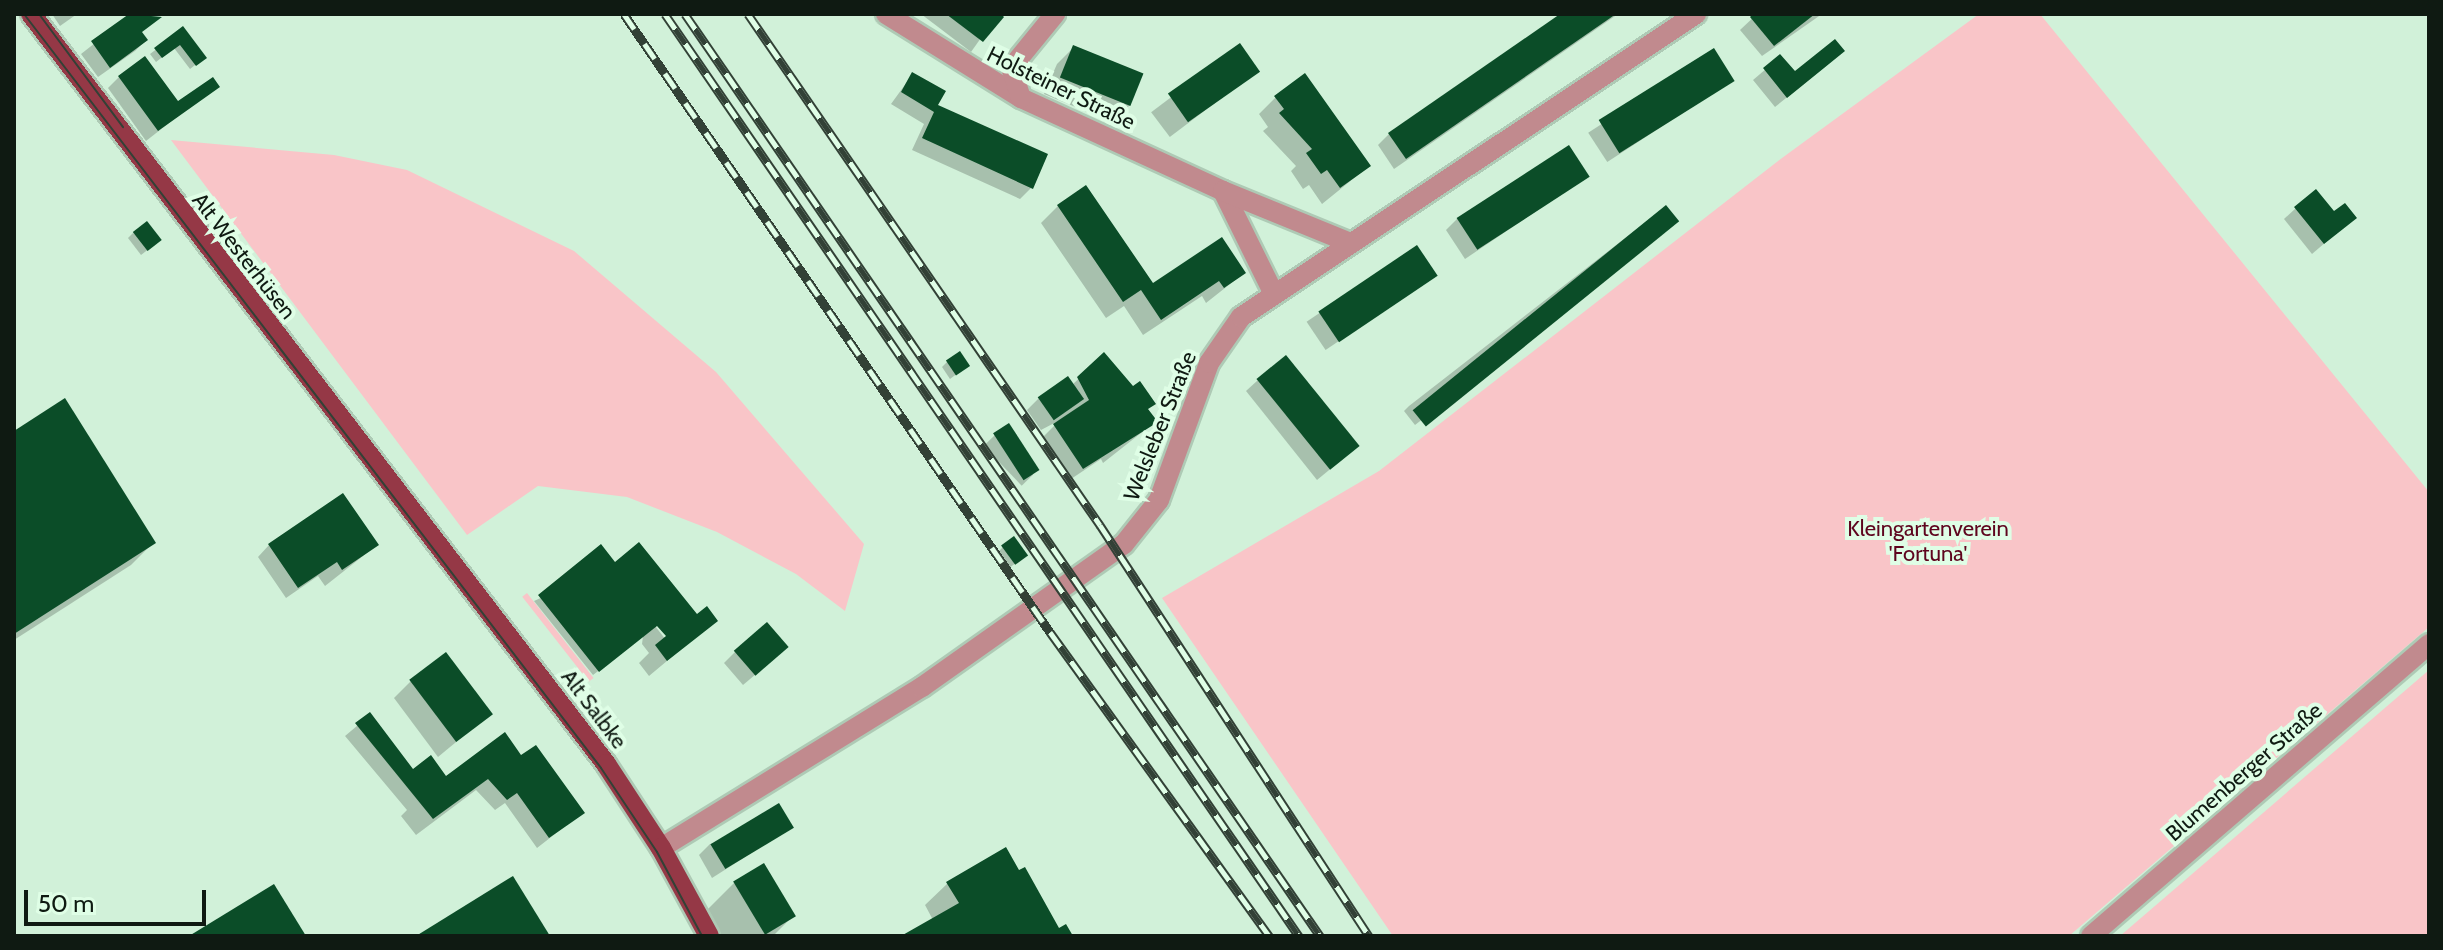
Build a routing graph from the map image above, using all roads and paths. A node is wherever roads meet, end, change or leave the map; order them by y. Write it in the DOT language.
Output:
graph roads {
  1 [pos="31,14"];
  2 [pos="886,14"];
  3 [pos="1055,14"];
  4 [pos="1696,14"];
  5 [pos="1021,98"];
  6 [pos="1223,191"];
  7 [pos="1348,242"];
  8 [pos="1273,292"];
  9 [pos="421,525"];
  10 [pos="2429,644"];
  11 [pos="661,848"];
  12 [pos="709,936"];
  13 [pos="2091,936"];
  1 -- 9 [label="main road, Alt Westerhüsen"];
  2 -- 5 [label="street, Holsteiner Straße"];
  3 -- 5 [label="street"];
  4 -- 7 [label="street, Welsleber Straße"];
  5 -- 6 [label="street, Holsteiner Straße"];
  6 -- 7 [label="street, Holsteiner Straße"];
  6 -- 8 [label="street"];
  7 -- 8 [label="street, Welsleber Straße"];
  8 -- 11 [label="street, Welsleber Straße"];
  9 -- 11 [label="main road, Alt Salbke"];
  10 -- 13 [label="street, Blumenberger Straße"];
  11 -- 12 [label="main road, Alt Salbke"];
}
